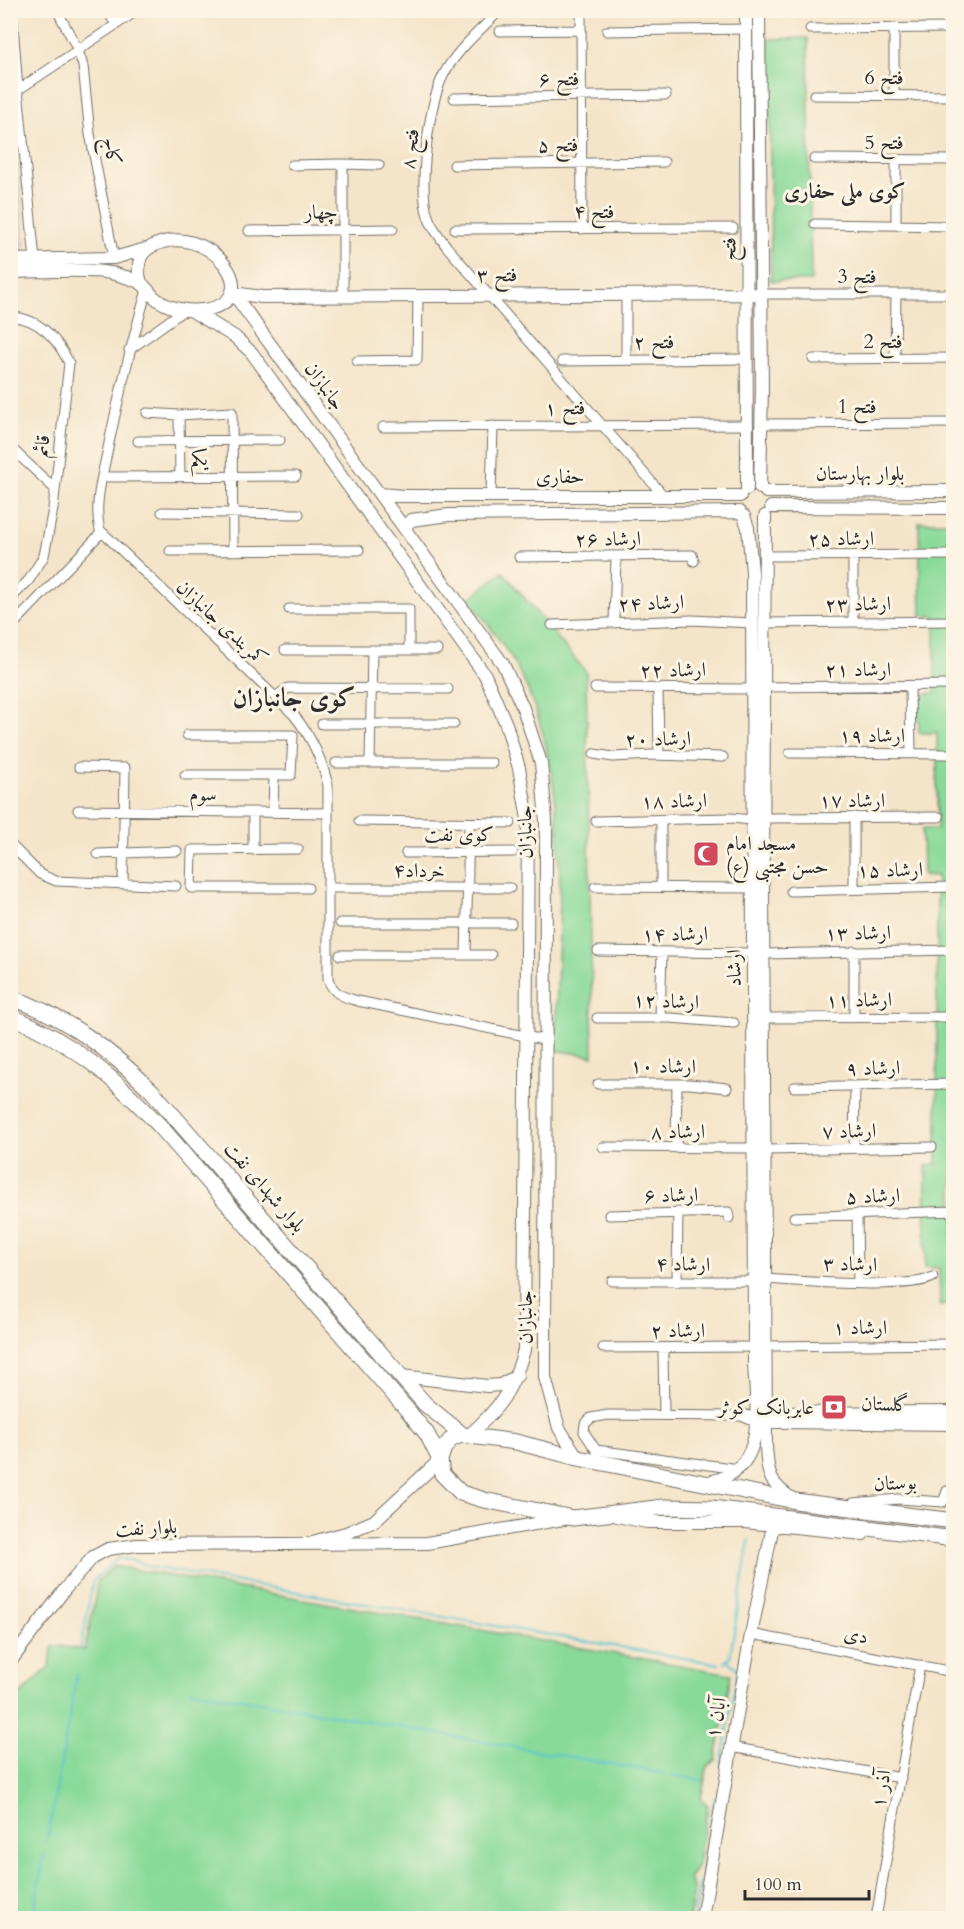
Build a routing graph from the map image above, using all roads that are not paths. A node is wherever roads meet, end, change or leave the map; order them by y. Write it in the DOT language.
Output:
graph roads {
  1 [pos="12,10"];
  2 [pos="57,10"];
  3 [pos="107,10"];
  4 [pos="138,10"];
  5 [pos="500,10"];
  6 [pos="581,10"];
  7 [pos="746,10"];
  8 [pos="759,10"];
  9 [pos="116,25"];
  10 [pos="894,28"];
  11 [pos="954,28"];
  12 [pos="747,29"];
  13 [pos="810,29"];
  14 [pos="581,30"];
  15 [pos="500,31"];
  16 [pos="607,31"];
  17 [pos="78,50"];
  18 [pos="18,90"];
  19 [pos="666,95"];
  20 [pos="814,95"];
  21 [pos="894,95"];
  22 [pos="581,96"];
  23 [pos="954,96"];
  24 [pos="454,98"];
  25 [pos="814,159"];
  26 [pos="896,160"];
  27 [pos="954,160"];
  28 [pos="664,162"];
  29 [pos="581,163"];
  30 [pos="343,164"];
  31 [pos="292,165"];
  32 [pos="379,165"];
  33 [pos="454,165"];
  34 [pos="815,224"];
  35 [pos="896,225"];
  36 [pos="954,226"];
  37 [pos="733,228"];
  38 [pos="393,229"];
  39 [pos="456,229"];
  40 [pos="582,229"];
  41 [pos="343,230"];
  42 [pos="249,231"];
  43 [pos="146,249"];
  44 [pos="114,258"];
  45 [pos="10,260"];
  46 [pos="35,260"];
  47 [pos="10,272"];
  48 [pos="144,286"];
  49 [pos="233,293"];
  50 [pos="747,293"];
  51 [pos="626,294"];
  52 [pos="761,294"];
  53 [pos="896,294"];
  54 [pos="954,294"];
  55 [pos="488,295"];
  56 [pos="418,296"];
  57 [pos="343,297"];
  58 [pos="188,311"];
  59 [pos="10,317"];
  60 [pos="129,350"];
  61 [pos="895,358"];
  62 [pos="954,358"];
  63 [pos="747,359"];
  64 [pos="813,359"];
  65 [pos="626,360"];
  66 [pos="357,361"];
  67 [pos="562,361"];
  68 [pos="147,412"];
  69 [pos="179,415"];
  70 [pos="954,423"];
  71 [pos="761,424"];
  72 [pos="602,425"];
  73 [pos="748,425"];
  74 [pos="493,426"];
  75 [pos="383,427"];
  76 [pos="234,440"];
  77 [pos="279,440"];
  78 [pos="138,441"];
  79 [pos="180,441"];
  80 [pos="10,447"];
  81 [pos="180,476"];
  82 [pos="233,476"];
  83 [pos="296,476"];
  84 [pos="102,477"];
  85 [pos="55,489"];
  86 [pos="753,491"];
  87 [pos="954,491"];
  88 [pos="380,494"];
  89 [pos="491,495"];
  90 [pos="663,495"];
  91 [pos="954,508"];
  92 [pos="162,512"];
  93 [pos="768,512"];
  94 [pos="233,513"];
  95 [pos="299,514"];
  96 [pos="742,514"];
  97 [pos="404,528"];
  98 [pos="102,532"];
  99 [pos="359,550"];
  100 [pos="170,551"];
  101 [pos="233,551"];
  102 [pos="954,555"];
  103 [pos="764,556"];
  104 [pos="853,556"];
  105 [pos="519,557"];
  106 [pos="616,558"];
  107 [pos="694,561"];
  108 [pos="10,599"];
  109 [pos="461,606"];
  110 [pos="289,609"];
  111 [pos="445,617"];
  112 [pos="954,621"];
  113 [pos="853,622"];
  114 [pos="614,623"];
  115 [pos="758,623"];
  116 [pos="552,624"];
  117 [pos="10,628"];
  118 [pos="285,650"];
  119 [pos="372,650"];
  120 [pos="409,650"];
  121 [pos="437,650"];
  122 [pos="954,686"];
  123 [pos="910,687"];
  124 [pos="371,688"];
  125 [pos="595,688"];
  126 [pos="758,688"];
  127 [pos="448,689"];
  128 [pos="658,689"];
  129 [pos="275,697"];
  130 [pos="322,724"];
  131 [pos="370,724"];
  132 [pos="454,724"];
  133 [pos="188,735"];
  134 [pos="790,753"];
  135 [pos="911,753"];
  136 [pos="594,754"];
  137 [pos="954,754"];
  138 [pos="659,755"];
  139 [pos="723,757"];
  140 [pos="370,763"];
  141 [pos="492,763"];
  142 [pos="336,764"];
  143 [pos="79,767"];
  144 [pos="185,774"];
  145 [pos="274,775"];
  146 [pos="78,810"];
  147 [pos="125,810"];
  148 [pos="253,812"];
  149 [pos="273,812"];
  150 [pos="328,813"];
  151 [pos="939,817"];
  152 [pos="854,818"];
  153 [pos="758,819"];
  154 [pos="661,820"];
  155 [pos="359,821"];
  156 [pos="596,821"];
  157 [pos="469,823"];
  158 [pos="511,823"];
  159 [pos="10,844"];
  160 [pos="298,849"];
  161 [pos="253,850"];
  162 [pos="177,851"];
  163 [pos="468,852"];
  164 [pos="513,852"];
  165 [pos="406,853"];
  166 [pos="98,854"];
  167 [pos="124,854"];
  168 [pos="758,855"];
  169 [pos="123,883"];
  170 [pos="176,886"];
  171 [pos="661,886"];
  172 [pos="595,887"];
  173 [pos="954,887"];
  174 [pos="308,888"];
  175 [pos="328,888"];
  176 [pos="468,888"];
  177 [pos="510,888"];
  178 [pos="753,888"];
  179 [pos="854,889"];
  180 [pos="791,891"];
  181 [pos="340,923"];
  182 [pos="467,923"];
  183 [pos="511,923"];
  184 [pos="954,950"];
  185 [pos="598,951"];
  186 [pos="854,951"];
  187 [pos="662,953"];
  188 [pos="758,954"];
  189 [pos="340,955"];
  190 [pos="466,955"];
  191 [pos="491,955"];
  192 [pos="759,985"];
  193 [pos="10,997"];
  194 [pos="10,1016"];
  195 [pos="954,1017"];
  196 [pos="597,1018"];
  197 [pos="660,1018"];
  198 [pos="764,1018"];
  199 [pos="854,1018"];
  200 [pos="734,1023"];
  201 [pos="524,1037"];
  202 [pos="544,1040"];
  203 [pos="598,1084"];
  204 [pos="677,1084"];
  205 [pos="954,1084"];
  206 [pos="855,1086"];
  207 [pos="794,1087"];
  208 [pos="727,1088"];
  209 [pos="760,1115"];
  210 [pos="603,1147"];
  211 [pos="932,1147"];
  212 [pos="676,1148"];
  213 [pos="854,1148"];
  214 [pos="760,1149"];
  215 [pos="954,1211"];
  216 [pos="678,1212"];
  217 [pos="857,1214"];
  218 [pos="609,1215"];
  219 [pos="794,1217"];
  220 [pos="729,1218"];
  221 [pos="933,1277"];
  222 [pos="760,1280"];
  223 [pos="612,1281"];
  224 [pos="677,1282"];
  225 [pos="858,1282"];
  226 [pos="954,1344"];
  227 [pos="760,1347"];
  228 [pos="603,1348"];
  229 [pos="663,1348"];
  230 [pos="400,1376"];
  231 [pos="516,1377"];
  232 [pos="954,1412"];
  233 [pos="664,1414"];
  234 [pos="758,1417"];
  235 [pos="954,1424"];
  236 [pos="466,1436"];
  237 [pos="578,1458"];
  238 [pos="440,1460"];
  239 [pos="739,1469"];
  240 [pos="707,1482"];
  241 [pos="954,1491"];
  242 [pos="795,1501"];
  243 [pos="830,1506"];
  244 [pos="607,1514"];
  245 [pos="573,1518"];
  246 [pos="954,1521"];
  247 [pos="773,1525"];
  248 [pos="926,1536"];
  249 [pos="954,1539"];
  250 [pos="301,1545"];
  251 [pos="751,1634"];
  252 [pos="10,1662"];
  253 [pos="920,1665"];
  254 [pos="954,1672"];
  255 [pos="731,1747"];
  256 [pos="901,1778"];
  257 [pos="702,1918"];
  258 [pos="876,1918"];
  1 -- 18 [label="street"];
  2 -- 17 [label="street"];
  3 -- 9 [label="street"];
  4 -- 9 [label="street"];
  5 -- 55 [label="street, فتح ۸"];
  6 -- 14 [label="street"];
  7 -- 12 [label="street, فتح"];
  8 -- 52 [label="street, فتح"];
  9 -- 17 [label="street"];
  10 -- 11 [label="street"];
  10 -- 13 [label="street"];
  10 -- 21 [label="street"];
  12 -- 16 [label="street"];
  12 -- 50 [label="street, فتح"];
  14 -- 15 [label="street"];
  14 -- 22 [label="street"];
  17 -- 18 [label="street"];
  17 -- 44 [label="street, کاج"];
  18 -- 46 [label="street"];
  19 -- 22 [label="street, فتح ۶"];
  20 -- 21 [label="street, فتح 6"];
  21 -- 23 [label="street, فتح 6"];
  22 -- 24 [label="street, فتح ۶"];
  22 -- 29 [label="street"];
  25 -- 26 [label="street, فتح 5"];
  26 -- 27 [label="street, فتح 5"];
  26 -- 35 [label="street"];
  28 -- 29 [label="street, فتح ۵"];
  29 -- 33 [label="street, فتح ۵"];
  29 -- 40 [label="street"];
  30 -- 31 [label="street"];
  30 -- 32 [label="street"];
  30 -- 41 [label="street"];
  34 -- 35 [label="street"];
  35 -- 36 [label="street"];
  37 -- 40 [label="street, فتح ۴"];
  38 -- 41 [label="street, چهار"];
  39 -- 40 [label="street, فتح ۴"];
  41 -- 42 [label="street, چهار"];
  41 -- 57 [label="street"];
  43 -- 44 [label="street"];
  43 -- 48 [label="street"];
  43 -- 49 [label="street"];
  44 -- 46 [label="street"];
  45 -- 46 [label="street"];
  47 -- 48 [label="street"];
  48 -- 58 [label="street"];
  48 -- 60 [label="street"];
  49 -- 57 [label="street, فتح ۳"];
  49 -- 58 [label="street"];
  49 -- 88 [label="street, جانبازان"];
  50 -- 51 [label="street, فتح ۳"];
  50 -- 52 [label="street, فتح ۳"];
  50 -- 63 [label="street, فتح"];
  51 -- 55 [label="street, فتح ۳"];
  51 -- 65 [label="street"];
  52 -- 53 [label="street, فتح 3"];
  52 -- 71 [label="street, فتح"];
  53 -- 54 [label="street, فتح 3"];
  53 -- 61 [label="street"];
  55 -- 56 [label="street, فتح ۳"];
  55 -- 72 [label="street, فتح ۸"];
  56 -- 57 [label="street, فتح ۳"];
  56 -- 66 [label="street"];
  58 -- 60 [label="street"];
  58 -- 111 [label="street, جانبازان"];
  59 -- 85 [label="street, قائم"];
  60 -- 84 [label="street"];
  61 -- 62 [label="street, فتح 2"];
  61 -- 64 [label="street, فتح 2"];
  63 -- 65 [label="street, فتح ۲"];
  63 -- 73 [label="street, فتح"];
  65 -- 67 [label="street, فتح ۲"];
  68 -- 69 [label="street"];
  69 -- 76 [label="street"];
  69 -- 79 [label="street"];
  70 -- 71 [label="street, فتح 1"];
  71 -- 86 [label="street, فتح"];
  72 -- 73 [label="street, فتح ۱"];
  72 -- 74 [label="street, فتح ۱"];
  72 -- 90 [label="street, فتح ۸"];
  73 -- 86 [label="street, فتح"];
  74 -- 75 [label="street, فتح ۱"];
  74 -- 89 [label="street"];
  76 -- 77 [label="street"];
  76 -- 79 [label="street"];
  76 -- 82 [label="street"];
  78 -- 79 [label="street"];
  79 -- 81 [label="street"];
  80 -- 85 [label="street"];
  81 -- 82 [label="street, یکم"];
  81 -- 84 [label="street, یکم"];
  82 -- 83 [label="street, یکم"];
  82 -- 94 [label="street"];
  84 -- 98 [label="street"];
  85 -- 108 [label="street, قائم"];
  86 -- 87 [label="street, بلوار بهارستان"];
  86 -- 90 [label="street, حفاری"];
  86 -- 93 [label="street, ارشاد"];
  86 -- 96 [label="street, ارشاد"];
  88 -- 89 [label="street, حفاری"];
  88 -- 97 [label="street, جانبازان"];
  89 -- 90 [label="street, حفاری"];
  91 -- 93 [label="street, بلوار بهارستان"];
  92 -- 94 [label="street"];
  93 -- 96 [label="street, بلوار بهارستان"];
  93 -- 103 [label="street, ارشاد"];
  94 -- 95 [label="street"];
  94 -- 101 [label="street"];
  96 -- 97 [label="street, حفاری"];
  96 -- 115 [label="street, ارشاد"];
  97 -- 109 [label="street, جانبازان"];
  98 -- 117 [label="street"];
  98 -- 129 [label="street, کمربندی جانبازان"];
  99 -- 101 [label="street"];
  100 -- 101 [label="street"];
  102 -- 104 [label="street, ارشاد ۲۵"];
  103 -- 104 [label="street, ارشاد ۲۵"];
  103 -- 115 [label="street, ارشاد"];
  104 -- 113 [label="street"];
  105 -- 106 [label="street, ارشاد ۲۶"];
  106 -- 107 [label="street, ارشاد ۲۶"];
  106 -- 114 [label="street"];
  109 -- 111 [label="street"];
  109 -- 202 [label="street, جانبازان"];
  110 -- 120 [label="street"];
  111 -- 201 [label="street, جانبازان"];
  112 -- 113 [label="street, ارشاد ۲۳"];
  113 -- 115 [label="street, ارشاد ۲۳"];
  114 -- 115 [label="street, ارشاد ۲۴"];
  114 -- 116 [label="street, ارشاد ۲۴"];
  115 -- 126 [label="street, ارشاد"];
  118 -- 119 [label="street"];
  119 -- 120 [label="street"];
  119 -- 124 [label="street"];
  120 -- 121 [label="street"];
  122 -- 123 [label="street, ارشاد ۲۱"];
  123 -- 126 [label="street, ارشاد ۲۱"];
  123 -- 135 [label="street"];
  124 -- 127 [label="street"];
  124 -- 129 [label="street"];
  124 -- 131 [label="street"];
  125 -- 128 [label="street, ارشاد ۲۲"];
  126 -- 128 [label="street, ارشاد ۲۲"];
  126 -- 153 [label="street, ارشاد"];
  128 -- 138 [label="street"];
  129 -- 150 [label="street, کمربندی جانبازان"];
  130 -- 131 [label="street"];
  131 -- 132 [label="street"];
  131 -- 140 [label="street"];
  133 -- 145 [label="street"];
  134 -- 135 [label="street, ارشاد ۱۹"];
  135 -- 137 [label="street, ارشاد ۱۹"];
  136 -- 138 [label="street, ارشاد ۲۰"];
  138 -- 139 [label="street, ارشاد ۲۰"];
  140 -- 141 [label="street"];
  140 -- 142 [label="street"];
  143 -- 147 [label="street"];
  144 -- 145 [label="street"];
  145 -- 149 [label="street"];
  146 -- 147 [label="street, سوم"];
  147 -- 148 [label="street, سوم"];
  147 -- 167 [label="street"];
  148 -- 149 [label="street, سوم"];
  148 -- 161 [label="street"];
  149 -- 150 [label="street, سوم"];
  150 -- 175 [label="street, کمربندی جانبازان"];
  151 -- 152 [label="street, ارشاد ۱۷"];
  152 -- 153 [label="street, ارشاد ۱۷"];
  152 -- 179 [label="street"];
  153 -- 154 [label="street, ارشاد ۱۸"];
  153 -- 168 [label="street, ارشاد"];
  154 -- 156 [label="street, ارشاد ۱۸"];
  154 -- 171 [label="street"];
  155 -- 157 [label="street"];
  157 -- 158 [label="street"];
  157 -- 163 [label="street"];
  159 -- 169 [label="street"];
  160 -- 161 [label="street"];
  161 -- 174 [label="street"];
  162 -- 167 [label="street"];
  163 -- 164 [label="street, کوی نفت"];
  163 -- 165 [label="street, کوی نفت"];
  163 -- 176 [label="street"];
  166 -- 167 [label="street"];
  167 -- 169 [label="street"];
  168 -- 178 [label="street, ارشاد"];
  168 -- 188 [label="street, ارشاد"];
  169 -- 170 [label="street"];
  171 -- 172 [label="street"];
  171 -- 178 [label="street"];
  173 -- 179 [label="street, ارشاد ۱۵"];
  175 -- 176 [label="street, خرداد۴"];
  175 -- 201 [label="street, کمربندی جانبازان"];
  176 -- 177 [label="street, خرداد۴"];
  176 -- 182 [label="street"];
  178 -- 188 [label="street, ارشاد"];
  179 -- 180 [label="street, ارشاد ۱۵"];
  181 -- 182 [label="street"];
  182 -- 183 [label="street"];
  182 -- 190 [label="street"];
  184 -- 186 [label="street, ارشاد ۱۳"];
  185 -- 187 [label="street, ارشاد ۱۴"];
  186 -- 188 [label="street, ارشاد ۱۳"];
  186 -- 199 [label="street"];
  187 -- 188 [label="street, ارشاد ۱۴"];
  187 -- 197 [label="street"];
  188 -- 192 [label="street, ارشاد"];
  189 -- 190 [label="street"];
  190 -- 191 [label="street"];
  192 -- 198 [label="street, ارشاد"];
  192 -- 209 [label="street, ارشاد"];
  193 -- 230 [label="main road, بلوار شهدای نفت"];
  194 -- 238 [label="main road, بلوار شهدای نفت"];
  195 -- 199 [label="street, ارشاد ۱۱"];
  196 -- 197 [label="street, ارشاد ۱۲"];
  197 -- 200 [label="street, ارشاد ۱۲"];
  198 -- 199 [label="street, ارشاد ۱۱"];
  198 -- 209 [label="street, ارشاد"];
  201 -- 202 [label="street, کمربندی جانبازان"];
  201 -- 231 [label="street, جانبازان"];
  202 -- 237 [label="street, جانبازان"];
  203 -- 204 [label="street, ارشاد ۱۰"];
  204 -- 208 [label="street, ارشاد ۱۰"];
  204 -- 212 [label="street"];
  205 -- 206 [label="street, ارشاد ۹"];
  206 -- 207 [label="street, ارشاد ۹"];
  206 -- 213 [label="street"];
  209 -- 214 [label="street, ارشاد"];
  210 -- 212 [label="street, ارشاد ۸"];
  211 -- 213 [label="street, ارشاد ۷"];
  212 -- 214 [label="street, ارشاد ۸"];
  213 -- 214 [label="street, ارشاد ۷"];
  214 -- 222 [label="street, ارشاد"];
  215 -- 217 [label="street, ارشاد ۵"];
  216 -- 218 [label="street, ارشاد ۶"];
  216 -- 220 [label="street, ارشاد ۶"];
  216 -- 224 [label="street"];
  217 -- 219 [label="street, ارشاد ۵"];
  217 -- 225 [label="street"];
  221 -- 225 [label="street, ارشاد ۳"];
  222 -- 224 [label="street, ارشاد ۴"];
  222 -- 225 [label="street, ارشاد ۳"];
  222 -- 227 [label="street, ارشاد"];
  223 -- 224 [label="street, ارشاد ۴"];
  226 -- 227 [label="street, ارشاد ۱"];
  227 -- 229 [label="street, ارشاد ۲"];
  227 -- 234 [label="street, ارشاد"];
  228 -- 229 [label="street, ارشاد ۲"];
  229 -- 233 [label="street"];
  230 -- 231 [label="street"];
  230 -- 236 [label="main road, بلوار شهدای نفت"];
  231 -- 236 [label="street, جانبازان"];
  232 -- 234 [label="street, گلستان"];
  233 -- 234 [label="street, گلستان"];
  233 -- 239 [label="street, گلستان"];
  234 -- 235 [label="street, گلستان"];
  234 -- 239 [label="street"];
  234 -- 242 [label="street"];
  236 -- 237 [label="main road"];
  236 -- 238 [label="main road"];
  237 -- 240 [label="main road"];
  238 -- 245 [label="main road, بلوار شهدای نفت"];
  238 -- 250 [label="street"];
  239 -- 240 [label="street"];
  240 -- 242 [label="main road"];
  241 -- 243 [label="street, بوستان"];
  242 -- 243 [label="main road"];
  243 -- 246 [label="main road"];
  244 -- 245 [label="main road, بلوار شهدای نفت"];
  244 -- 247 [label="street"];
  244 -- 248 [label="main road, بلوار شهدای نفت"];
  245 -- 250 [label="street"];
  247 -- 248 [label="street"];
  247 -- 251 [label="street, آبان ۱"];
  248 -- 249 [label="main road, بلوار شهدای نفت"];
  250 -- 252 [label="street, بلوار نفت"];
  251 -- 253 [label="street, دی"];
  251 -- 255 [label="street, آبان ۱"];
  253 -- 254 [label="street, دی"];
  253 -- 256 [label="street, آذر ۱"];
  255 -- 256 [label="street"];
  255 -- 257 [label="street, آبان ۱"];
  256 -- 258 [label="street, آذر ۱"];
}
